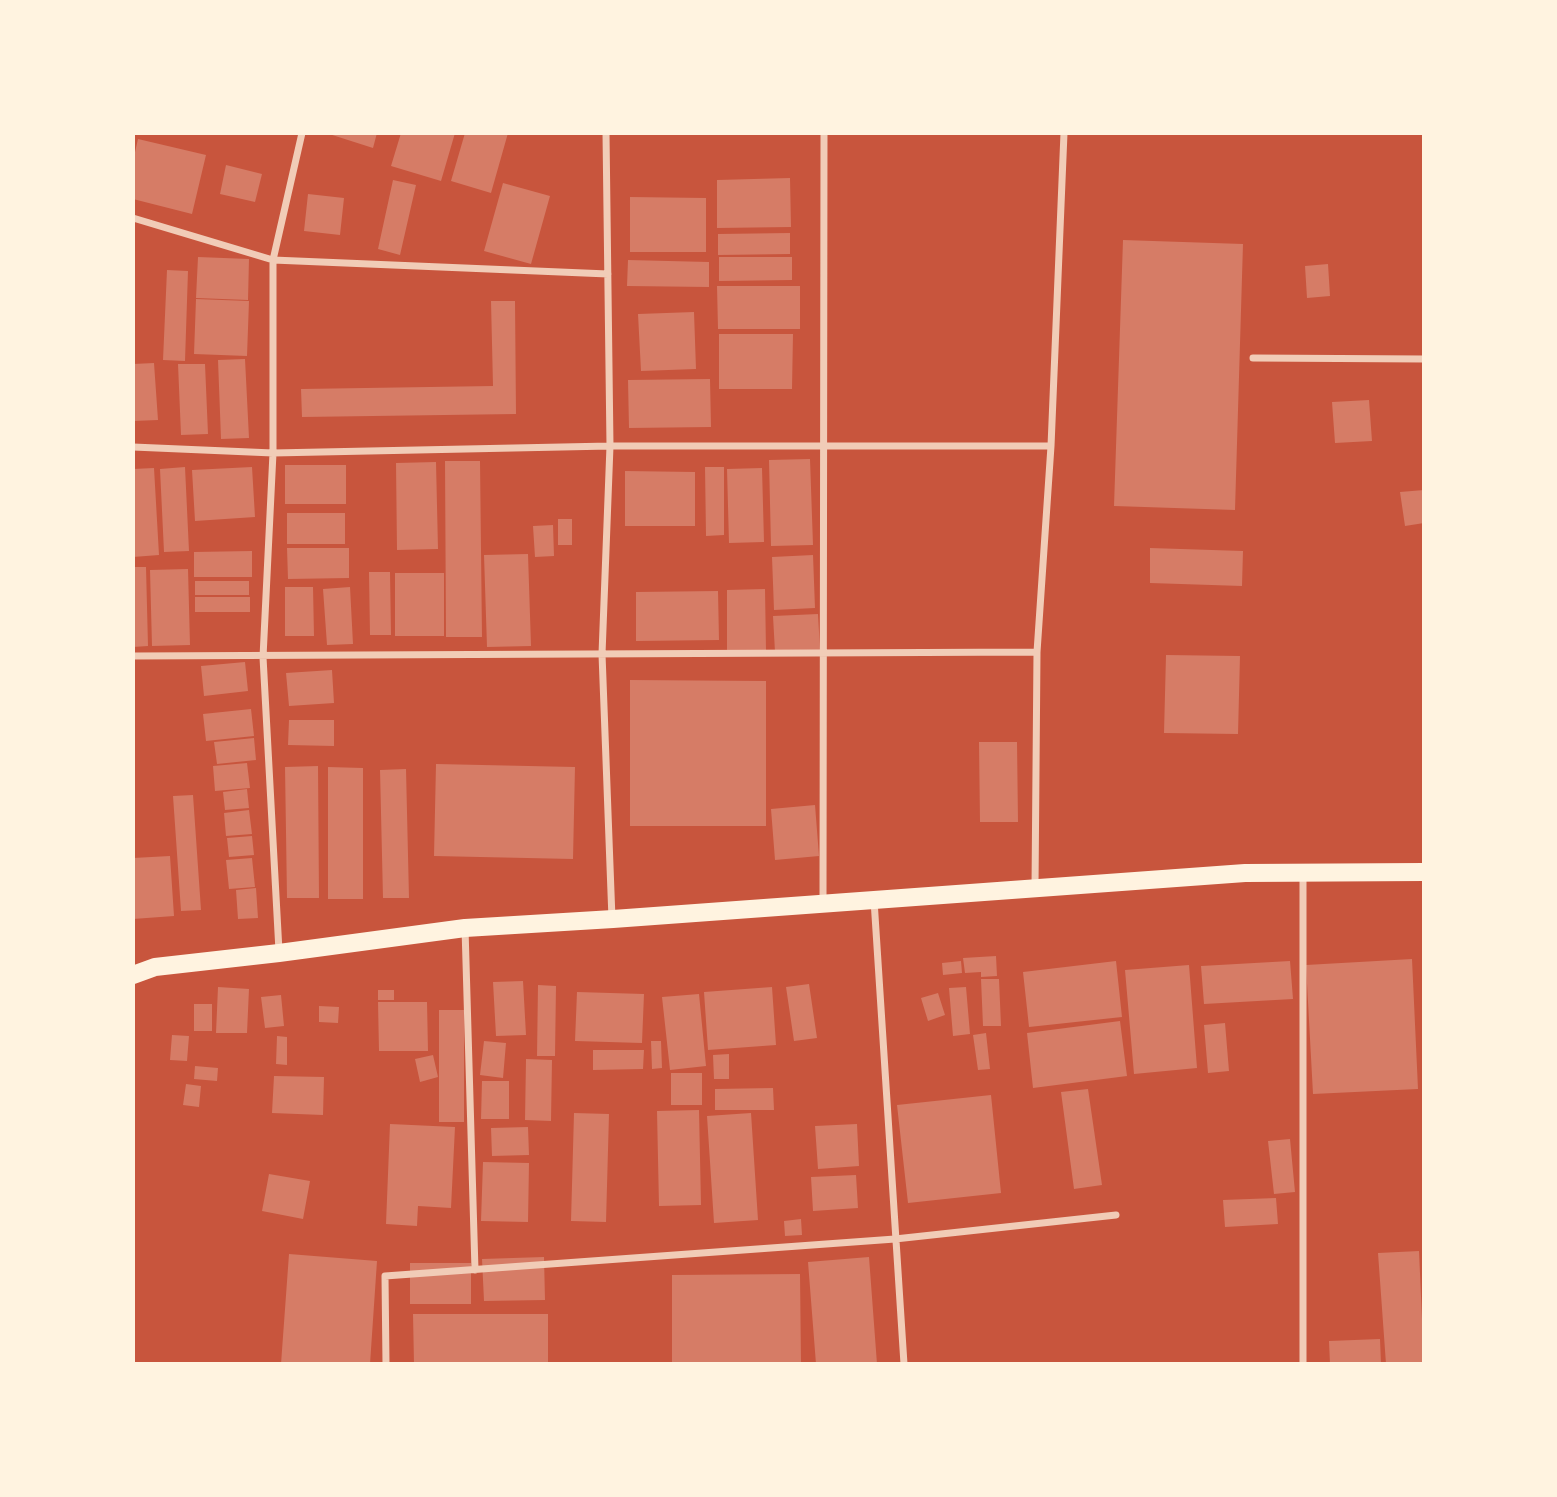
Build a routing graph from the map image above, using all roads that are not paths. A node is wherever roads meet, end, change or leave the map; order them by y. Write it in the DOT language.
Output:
graph roads {
  1 [pos="302,133"];
  2 [pos="606,133"];
  3 [pos="824,133"];
  4 [pos="1065,133"];
  5 [pos="133,218"];
  6 [pos="273,260"];
  7 [pos="608,274"];
  8 [pos="1252,358"];
  9 [pos="1424,359"];
  10 [pos="824,444"];
  11 [pos="610,446"];
  12 [pos="1051,446"];
  13 [pos="133,447"];
  14 [pos="273,453"];
  15 [pos="824,652"];
  16 [pos="1037,652"];
  17 [pos="601,654"];
  18 [pos="133,656"];
  19 [pos="263,657"];
  20 [pos="1303,872"];
  21 [pos="1424,872"];
  22 [pos="1035,888"];
  23 [pos="874,900"];
  24 [pos="823,904"];
  25 [pos="612,919"];
  26 [pos="465,928"];
  27 [pos="279,953"];
  28 [pos="133,964"];
  29 [pos="155,967"];
  30 [pos="133,975"];
  31 [pos="1116,1215"];
  32 [pos="895,1239"];
  33 [pos="475,1269"];
  34 [pos="386,1364"];
  35 [pos="904,1364"];
  36 [pos="1303,1364"];
  1 -- 6 [label="street"];
  2 -- 7 [label="street"];
  3 -- 10 [label="street"];
  4 -- 12 [label="street"];
  5 -- 6 [label="street"];
  6 -- 7 [label="street"];
  6 -- 14 [label="street"];
  7 -- 11 [label="street"];
  8 -- 9 [label="street"];
  10 -- 11 [label="street"];
  10 -- 12 [label="street"];
  10 -- 15 [label="street"];
  11 -- 14 [label="street"];
  11 -- 17 [label="street"];
  12 -- 16 [label="street"];
  13 -- 14 [label="street"];
  14 -- 19 [label="street"];
  15 -- 16 [label="street"];
  15 -- 17 [label="street"];
  15 -- 24 [label="street"];
  16 -- 22 [label="street"];
  17 -- 19 [label="street"];
  17 -- 25 [label="street"];
  18 -- 19 [label="street"];
  19 -- 27 [label="street"];
  20 -- 21 [label="main road"];
  20 -- 22 [label="main road"];
  20 -- 36 [label="street"];
  22 -- 23 [label="main road"];
  23 -- 24 [label="main road"];
  23 -- 32 [label="street"];
  24 -- 25 [label="main road"];
  25 -- 26 [label="main road"];
  26 -- 27 [label="main road"];
  26 -- 33 [label="street"];
  27 -- 29 [label="main road"];
  28 -- 29 [label="main road"];
  29 -- 30 [label="main road"];
  31 -- 32 [label="street"];
  32 -- 33 [label="street"];
  32 -- 35 [label="street"];
  33 -- 34 [label="street"];
}
